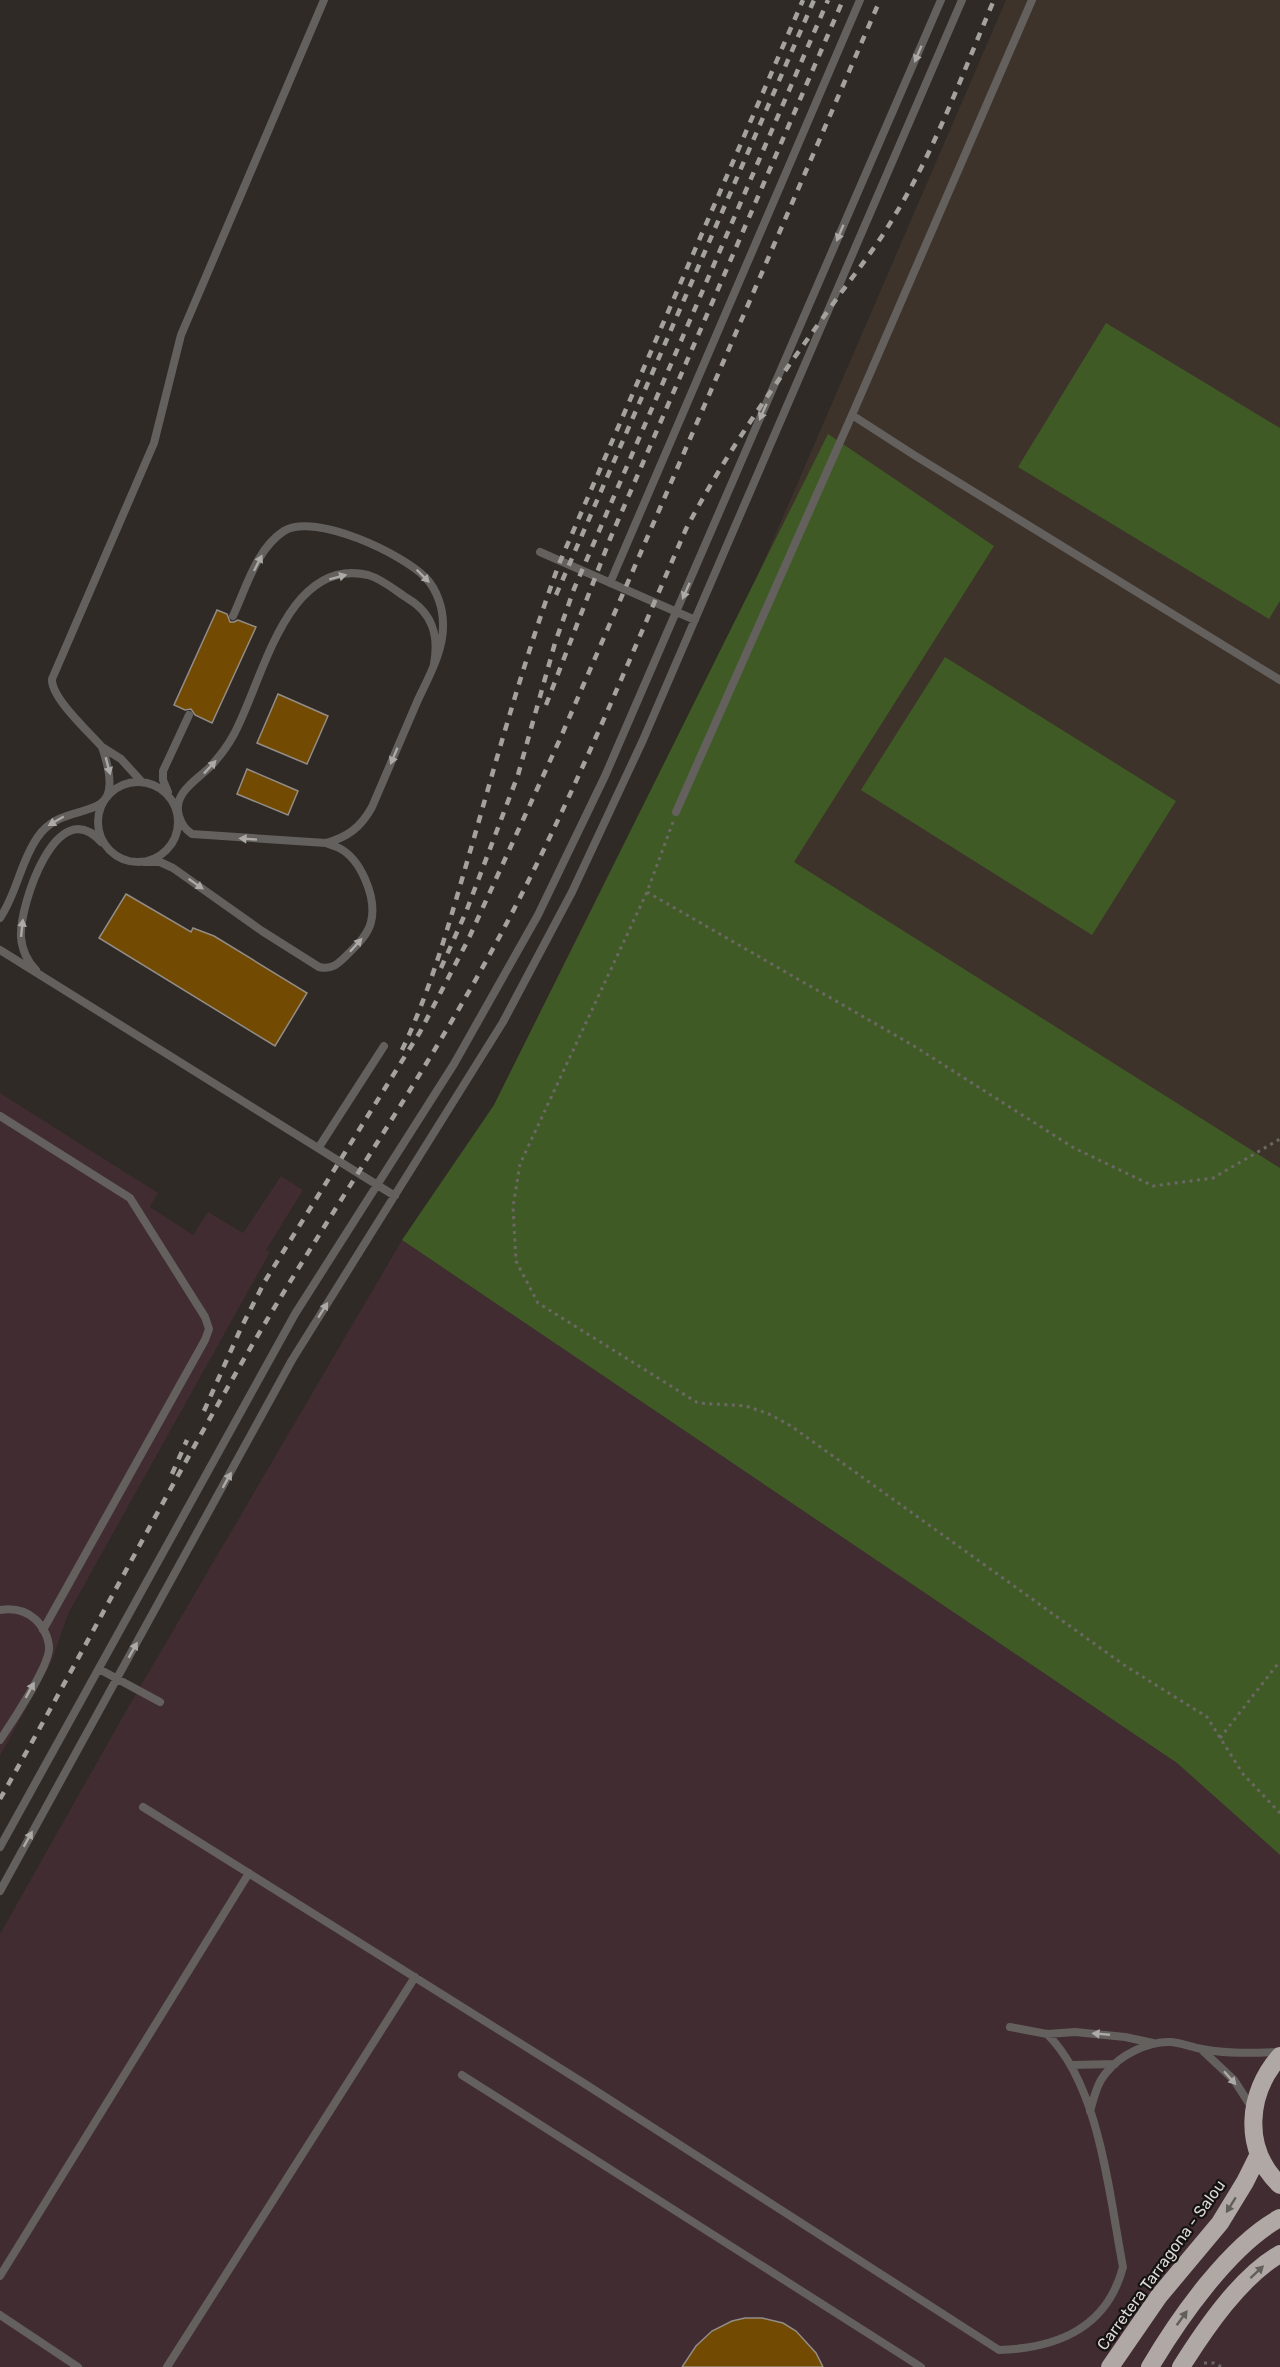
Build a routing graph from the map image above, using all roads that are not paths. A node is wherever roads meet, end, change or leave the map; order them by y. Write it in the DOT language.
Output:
graph roads {
  1 [pos="324,0"];
  2 [pos="860,0"];
  3 [pos="941,0"];
  4 [pos="962,0"];
  5 [pos="1032,0"];
  6 [pos="852,415"];
  7 [pos="540,552"];
  8 [pos="610,583"];
  9 [pos="677,611"];
  10 [pos="233,616"];
  11 [pos="695,620"];
  12 [pos="434,664"];
  13 [pos="1280,680"];
  14 [pos="189,715"];
  15 [pos="102,747"];
  16 [pos="141,781"];
  17 [pos="107,796"];
  18 [pos="173,801"];
  19 [pos="676,812"];
  20 [pos="178,813"];
  21 [pos="326,843"];
  22 [pos="106,848"];
  23 [pos="144,862"];
  24 [pos="0,918"];
  25 [pos="0,950"];
  26 [pos="45,978"];
  27 [pos="384,1046"];
  28 [pos="0,1116"];
  29 [pos="319,1147"];
  30 [pos="378,1185"];
  31 [pos="395,1196"];
  32 [pos="0,1610"];
  33 [pos="43,1630"];
  34 [pos="99,1669"];
  35 [pos="117,1678"];
  36 [pos="160,1702"];
  37 [pos="0,1740"];
  38 [pos="143,1807"];
  39 [pos="0,1847"];
  40 [pos="249,1873"];
  41 [pos="0,1890"];
  42 [pos="415,1977"];
  43 [pos="1010,2027"];
  44 [pos="1047,2034"];
  45 [pos="1154,2043"];
  46 [pos="1201,2049"];
  47 [pos="1280,2054"];
  48 [pos="1115,2064"];
  49 [pos="1071,2065"];
  50 [pos="462,2075"];
  51 [pos="1253,2110"];
  52 [pos="1090,2111"];
  53 [pos="1259,2154"];
  54 [pos="1280,2185"];
  55 [pos="1280,2218"];
  56 [pos="1280,2254"];
  57 [pos="0,2276"];
  58 [pos="0,2315"];
  59 [pos="1189,2366"];
  60 [pos="78,2367"];
  61 [pos="167,2367"];
  62 [pos="921,2367"];
  63 [pos="1110,2367"];
  64 [pos="1150,2367"];
  1 -- 15 [label="lane"];
  2 -- 8 [label="lane"];
  3 -- 9 [label="lane, one-way"];
  4 -- 11 [label="lane"];
  5 -- 6 [label="lane"];
  6 -- 13 [label="lane"];
  6 -- 19 [label="lane"];
  7 -- 8 [label="lane"];
  8 -- 9 [label="lane"];
  9 -- 11 [label="lane"];
  9 -- 30 [label="lane"];
  10 -- 12 [label="lane, one-way"];
  11 -- 31 [label="lane"];
  20 -- 12 [label="lane, one-way"];
  12 -- 21 [label="lane, one-way"];
  14 -- 18 [label="lane"];
  15 -- 16 [label="lane"];
  15 -- 17 [label="lane, one-way"];
  16 -- 17 [label="lane"];
  16 -- 18 [label="lane"];
  17 -- 22 [label="lane"];
  17 -- 24 [label="lane, one-way"];
  18 -- 20 [label="lane"];
  21 -- 20 [label="lane, one-way"];
  20 -- 23 [label="lane"];
  23 -- 21 [label="lane, one-way"];
  22 -- 23 [label="lane"];
  26 -- 22 [label="lane, one-way"];
  25 -- 26 [label="lane"];
  26 -- 29 [label="lane"];
  27 -- 29 [label="lane"];
  28 -- 33 [label="lane"];
  29 -- 30 [label="lane"];
  30 -- 31 [label="lane"];
  30 -- 34 [label="lane"];
  35 -- 31 [label="lane, one-way"];
  32 -- 33 [label="lane"];
  37 -- 33 [label="lane, one-way"];
  34 -- 35 [label="lane"];
  34 -- 39 [label="lane"];
  35 -- 36 [label="lane"];
  41 -- 35 [label="lane, one-way"];
  38 -- 40 [label="lane"];
  40 -- 42 [label="lane"];
  40 -- 57 [label="lane"];
  42 -- 52 [label="lane"];
  42 -- 61 [label="lane"];
  43 -- 44 [label="lane"];
  45 -- 44 [label="lane, one-way"];
  44 -- 49 [label="lane"];
  45 -- 46 [label="lane"];
  45 -- 48 [label="lane"];
  46 -- 47 [label="lane"];
  46 -- 51 [label="lane, one-way"];
  47 -- 51 [label="highway"];
  48 -- 49 [label="lane"];
  48 -- 52 [label="lane"];
  49 -- 52 [label="lane"];
  50 -- 62 [label="lane"];
  51 -- 53 [label="highway"];
  53 -- 54 [label="highway"];
  53 -- 63 [label="highway, Carretera Tarragona - Salou, one-way"];
  64 -- 55 [label="highway, one-way"];
  59 -- 56 [label="highway, one-way"];
  58 -- 60 [label="lane"];
}
